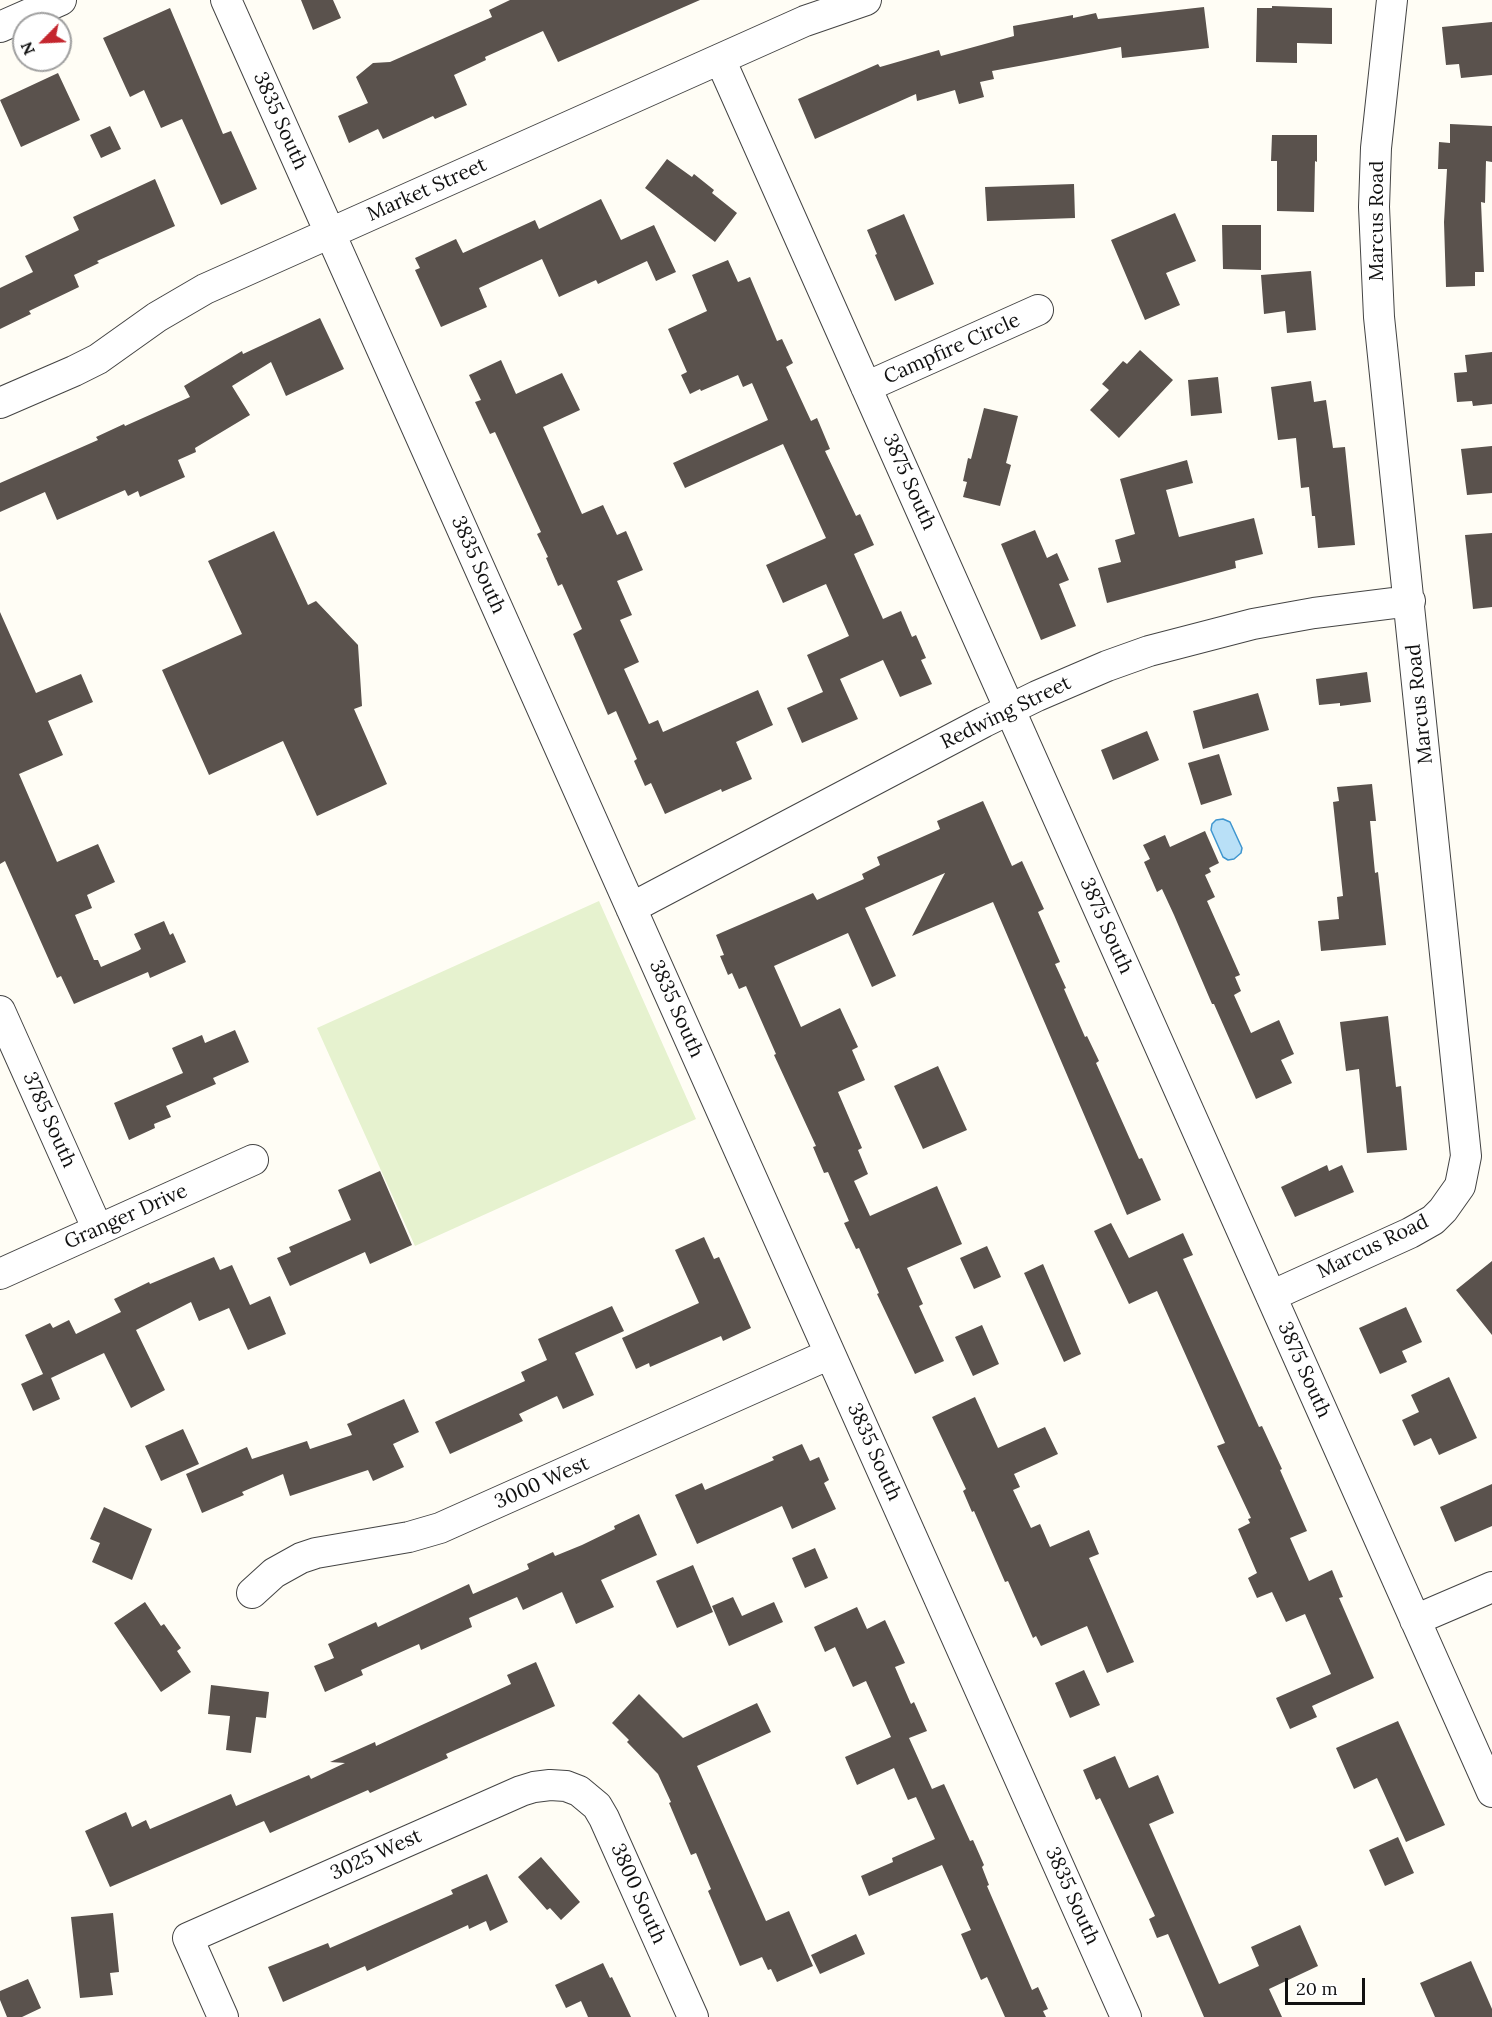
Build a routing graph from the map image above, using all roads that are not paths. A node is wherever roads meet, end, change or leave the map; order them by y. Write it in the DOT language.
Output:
graph roads {
  1 [pos="61,0"];
  2 [pos="226,0"];
  3 [pos="866,0"];
  4 [pos="1392,0"];
  5 [pos="0,27"];
  6 [pos="720,59"];
  7 [pos="330,233"];
  8 [pos="1038,310"];
  9 [pos="866,387"];
  10 [pos="0,403"];
  11 [pos="1410,601"];
  12 [pos="1010,709"];
  13 [pos="631,908"];
  14 [pos="0,1011"];
  15 [pos="253,1160"];
  16 [pos="98,1230"];
  17 [pos="0,1274"];
  18 [pos="1271,1296"];
  19 [pos="830,1354"];
  20 [pos="1492,1587"];
  21 [pos="252,1593"];
  22 [pos="1415,1620"];
  23 [pos="566,1786"];
  24 [pos="1492,1792"];
  25 [pos="223,2017"];
  26 [pos="693,2017"];
  27 [pos="1126,2017"];
  1 -- 5 [label="street"];
  2 -- 7 [label="street, 3835 South"];
  3 -- 6 [label="street, Market Street"];
  4 -- 11 [label="street, Marcus Road"];
  6 -- 7 [label="street, Market Street"];
  6 -- 9 [label="street, 3875 South"];
  7 -- 10 [label="street, Market Street"];
  7 -- 13 [label="street, 3835 South"];
  8 -- 9 [label="street, Campfire Circle"];
  9 -- 12 [label="street, 3875 South"];
  11 -- 12 [label="street, Redwing Street"];
  11 -- 18 [label="street, Marcus Road"];
  12 -- 13 [label="street, Redwing Street"];
  12 -- 18 [label="street, 3875 South"];
  13 -- 19 [label="street, 3835 South"];
  14 -- 16 [label="street, 3785 South"];
  15 -- 16 [label="street, Granger Drive"];
  16 -- 17 [label="street, Granger Drive"];
  18 -- 22 [label="street, 3875 South"];
  19 -- 21 [label="street, 3000 West"];
  19 -- 27 [label="street, 3835 South"];
  20 -- 22 [label="street"];
  22 -- 24 [label="street, 3875 South"];
  23 -- 25 [label="street, 3025 West"];
  23 -- 26 [label="street, 3800 South"];
}
